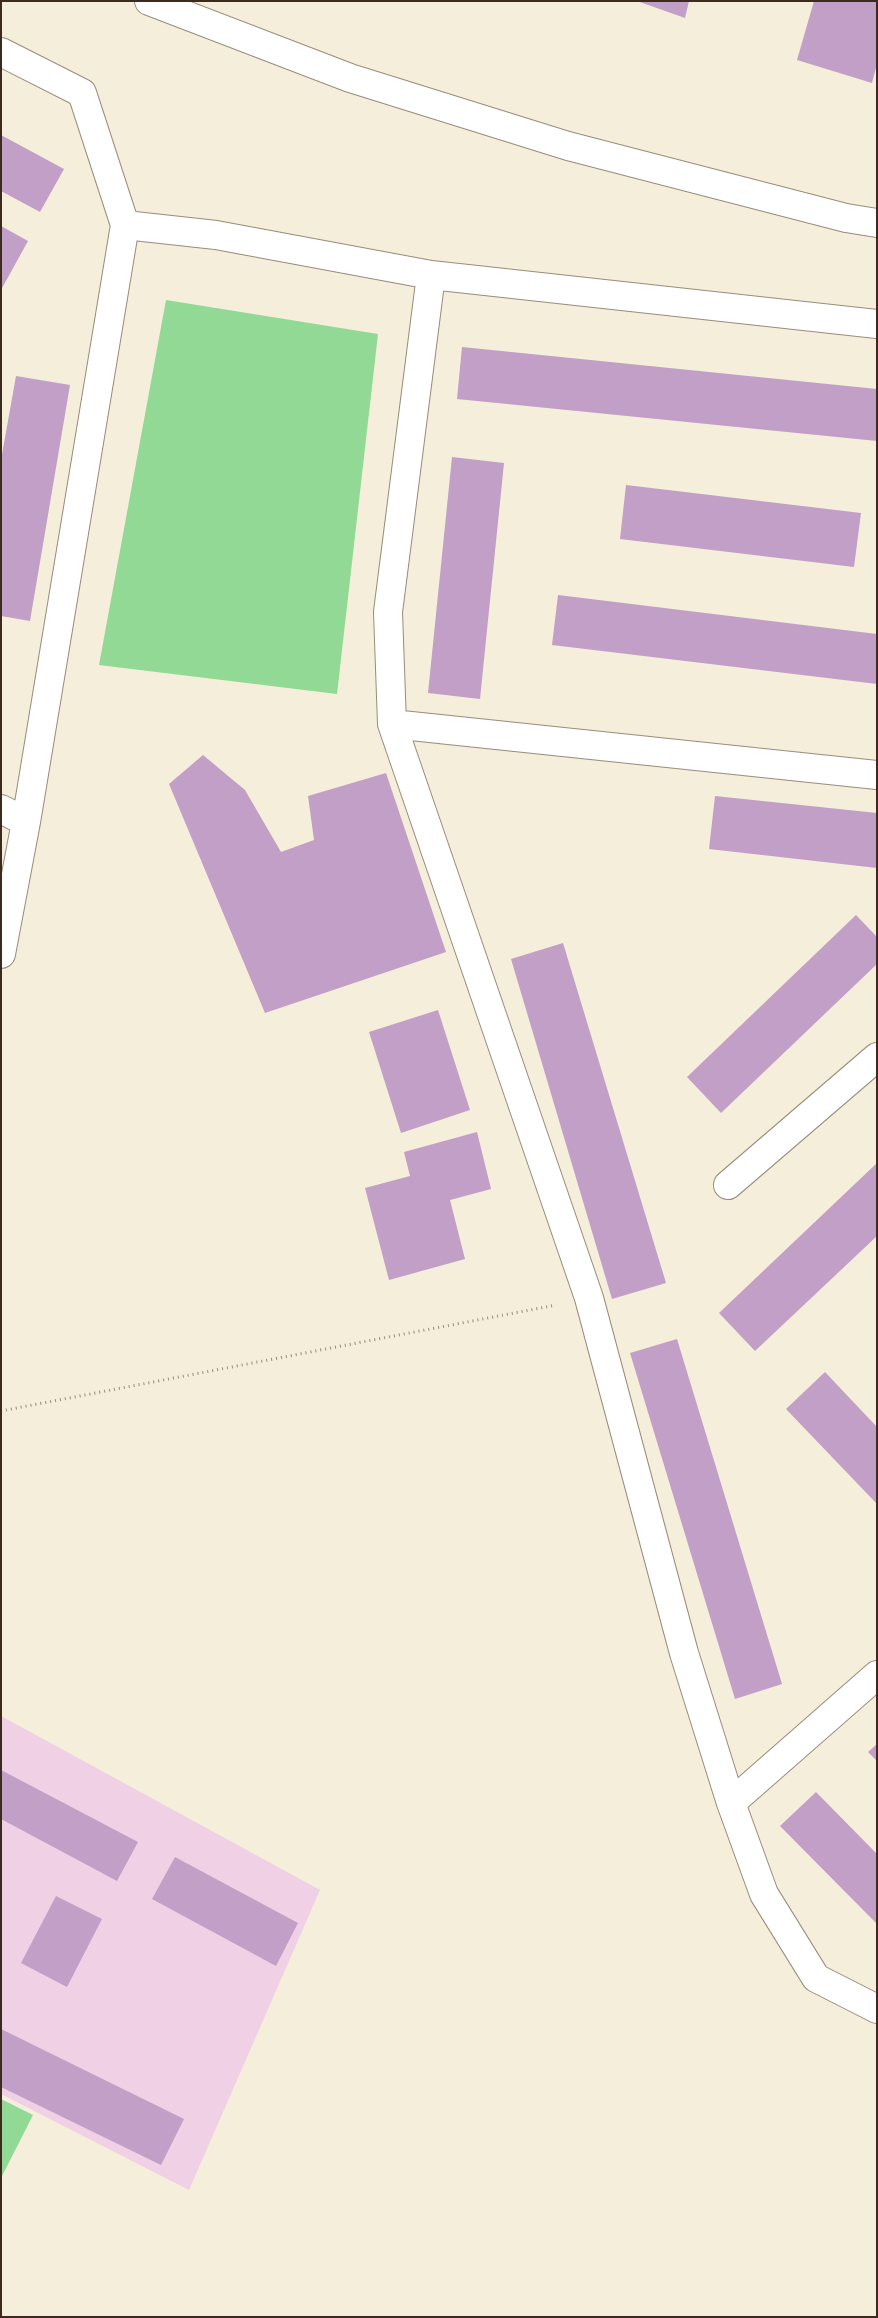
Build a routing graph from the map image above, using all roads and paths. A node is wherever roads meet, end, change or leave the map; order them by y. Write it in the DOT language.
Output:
graph roads {
  1 [pos="149,1"];
  2 [pos="1,52"];
  3 [pos="877,223"];
  4 [pos="125,225"];
  5 [pos="432,275"];
  6 [pos="877,324"];
  7 [pos="392,724"];
  8 [pos="877,775"];
  9 [pos="1,809"];
  10 [pos="26,822"];
  11 [pos="1,954"];
  12 [pos="877,1057"];
  13 [pos="728,1185"];
  14 [pos="589,1298"];
  15 [pos="1,1411"];
  16 [pos="877,1675"];
  17 [pos="731,1803"];
  18 [pos="877,2009"];
  1 -- 3 [label="street"];
  2 -- 4 [label="street"];
  4 -- 5 [label="street"];
  4 -- 10 [label="street"];
  5 -- 6 [label="street"];
  5 -- 7 [label="street"];
  7 -- 8 [label="street"];
  7 -- 14 [label="street"];
  9 -- 10 [label="street"];
  10 -- 11 [label="street"];
  12 -- 13 [label="street"];
  14 -- 15 [label="path"];
  14 -- 17 [label="street"];
  16 -- 17 [label="street"];
  17 -- 18 [label="street"];
}
